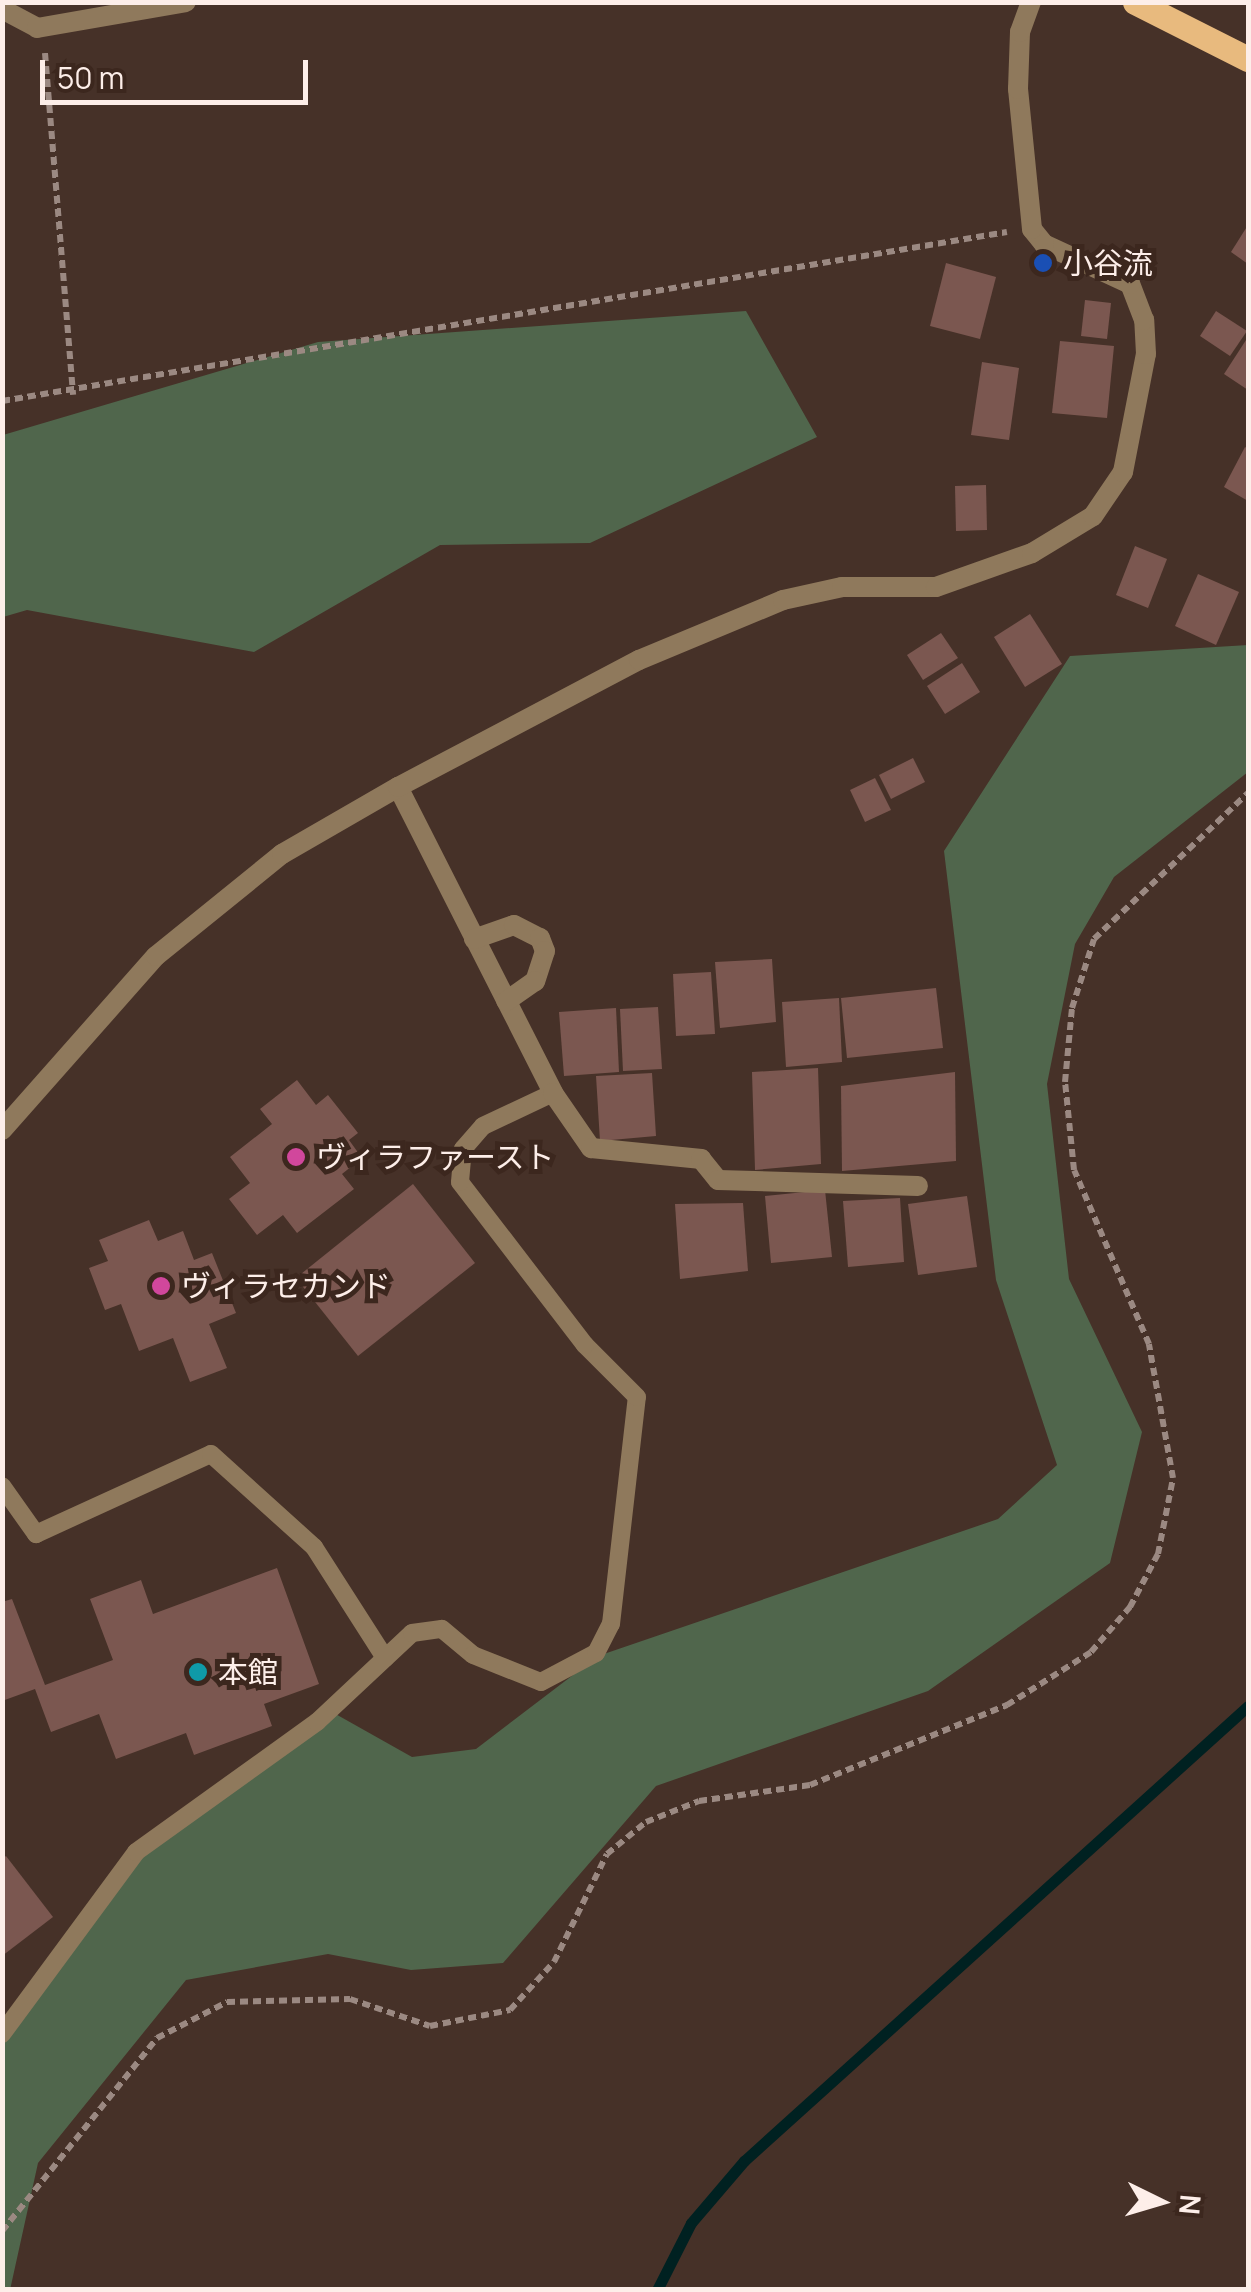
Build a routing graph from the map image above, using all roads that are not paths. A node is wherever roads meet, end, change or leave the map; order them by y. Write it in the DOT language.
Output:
graph roads {
  1 [pos="186,2"];
  2 [pos="1031,2"];
  3 [pos="1135,2"];
  4 [pos="2,10"];
  5 [pos="1248,59"];
  6 [pos="398,787"];
  7 [pos="474,939"];
  8 [pos="506,1001"];
  9 [pos="553,1093"];
  10 [pos="2,1130"];
  11 [pos="918,1186"];
  12 [pos="2,1486"];
  13 [pos="385,1658"];
  14 [pos="2,2034"];
  1 -- 4 [label="street"];
  2 -- 6 [label="street"];
  3 -- 5 [label="main road"];
  6 -- 7 [label="street"];
  6 -- 10 [label="street"];
  7 -- 8 [label="street"];
  7 -- 8 [label="street"];
  8 -- 9 [label="street"];
  9 -- 11 [label="street"];
  9 -- 13 [label="lane"];
  12 -- 13 [label="lane"];
  13 -- 14 [label="lane"];
}
